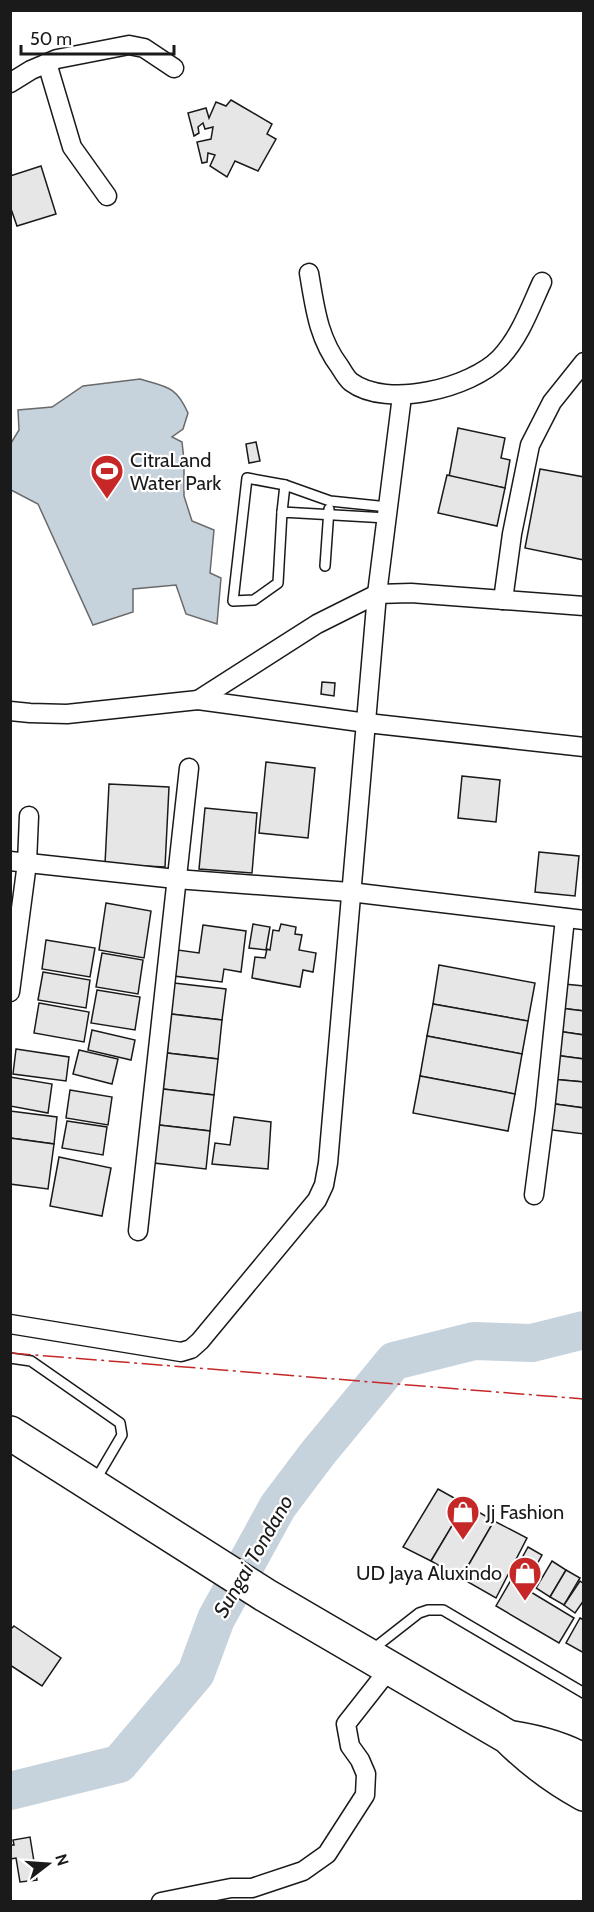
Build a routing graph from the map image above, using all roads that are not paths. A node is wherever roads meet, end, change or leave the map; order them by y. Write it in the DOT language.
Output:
graph roads {
  1 [pos="47,63"];
  2 [pos="174,68"];
  3 [pos="10,83"];
  4 [pos="107,196"];
  5 [pos="309,273"];
  6 [pos="542,282"];
  7 [pos="584,362"];
  8 [pos="402,396"];
  9 [pos="285,485"];
  10 [pos="330,501"];
  11 [pos="282,512"];
  12 [pos="388,513"];
  13 [pos="329,515"];
  14 [pos="325,566"];
  15 [pos="377,594"];
  16 [pos="503,600"];
  17 [pos="584,606"];
  18 [pos="198,700"];
  19 [pos="10,711"];
  20 [pos="367,723"];
  21 [pos="584,747"];
  22 [pos="189,768"];
  23 [pos="29,816"];
  24 [pos="19,862"];
  25 [pos="176,879"];
  26 [pos="350,892"];
  27 [pos="574,919"];
  28 [pos="10,992"];
  29 [pos="534,1195"];
  30 [pos="138,1231"];
  31 [pos="10,1324"];
  32 [pos="10,1358"];
  33 [pos="10,1432"];
  34 [pos="93,1485"];
  35 [pos="379,1661"];
  36 [pos="584,1693"];
  37 [pos="508,1737"];
  38 [pos="584,1761"];
  39 [pos="584,1794"];
  40 [pos="161,1902"];
  1 -- 2 [label="street"];
  1 -- 3 [label="street"];
  1 -- 4 [label="street"];
  5 -- 8 [label="street"];
  6 -- 8 [label="street"];
  7 -- 16 [label="street"];
  8 -- 12 [label="street"];
  9 -- 10 [label="lane"];
  9 -- 11 [label="lane"];
  9 -- 11 [label="lane"];
  10 -- 12 [label="lane"];
  10 -- 13 [label="lane"];
  11 -- 13 [label="lane"];
  12 -- 13 [label="lane"];
  12 -- 15 [label="street"];
  13 -- 14 [label="lane"];
  15 -- 16 [label="street"];
  15 -- 18 [label="street"];
  15 -- 20 [label="street"];
  16 -- 17 [label="street"];
  18 -- 19 [label="street"];
  18 -- 20 [label="street"];
  20 -- 21 [label="street"];
  20 -- 26 [label="street"];
  22 -- 25 [label="street"];
  23 -- 24 [label="street"];
  24 -- 25 [label="street"];
  24 -- 28 [label="street"];
  25 -- 26 [label="street"];
  25 -- 30 [label="street"];
  26 -- 27 [label="street"];
  26 -- 31 [label="street"];
  27 -- 29 [label="street"];
  32 -- 34 [label="lane"];
  33 -- 34 [label="highway"];
  34 -- 35 [label="highway"];
  35 -- 36 [label="lane"];
  35 -- 37 [label="highway"];
  35 -- 40 [label="street"];
  37 -- 38 [label="highway"];
  37 -- 39 [label="highway"];
}
